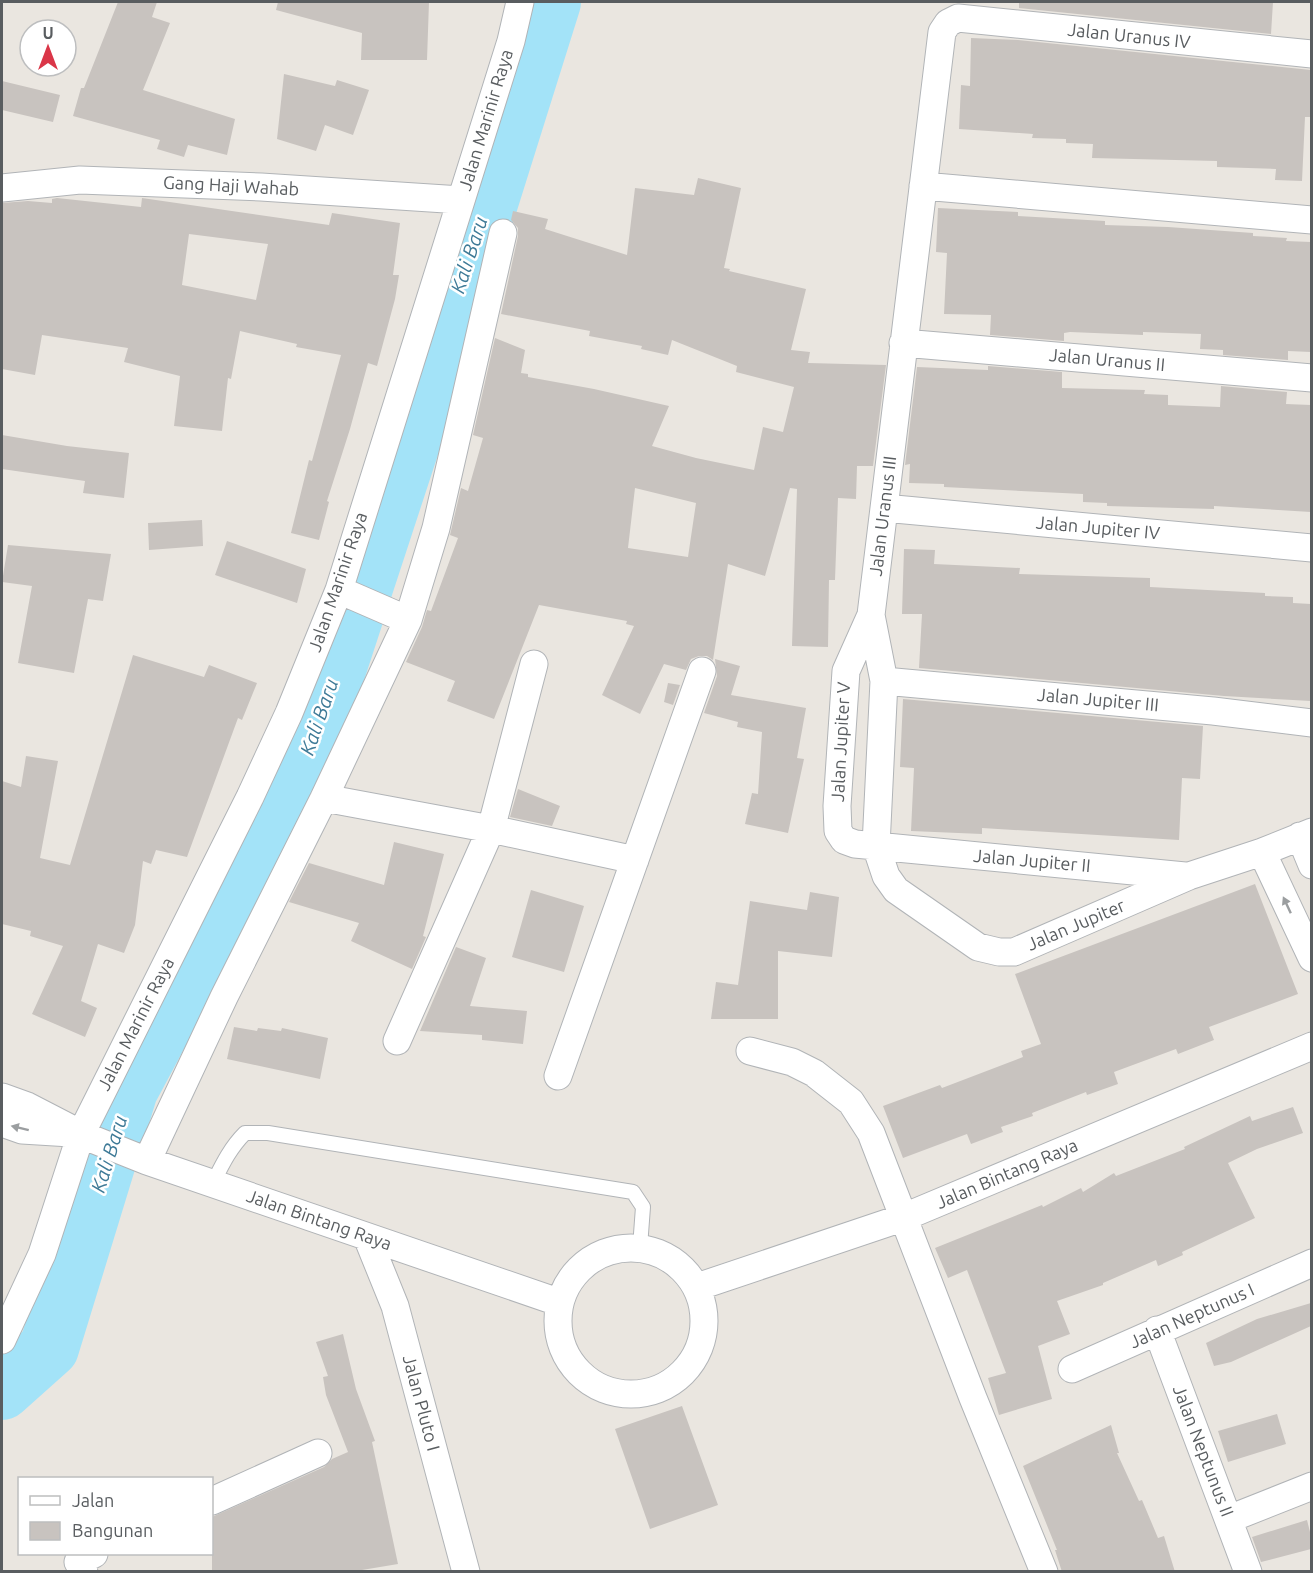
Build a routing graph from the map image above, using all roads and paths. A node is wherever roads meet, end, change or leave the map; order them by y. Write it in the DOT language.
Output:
graph roads {
  1 [pos="520,2"];
  2 [pos="948,23"];
  3 [pos="1311,54"];
  4 [pos="923,186"];
  5 [pos="2,188"];
  6 [pos="461,200"];
  7 [pos="1311,220"];
  8 [pos="503,233"];
  9 [pos="903,343"];
  10 [pos="1311,378"];
  11 [pos="884,508"];
  12 [pos="1311,548"];
  13 [pos="343,591"];
  14 [pos="398,615"];
  15 [pos="871,615"];
  16 [pos="534,664"];
  17 [pos="702,671"];
  18 [pos="884,681"];
  19 [pos="1311,723"];
  20 [pos="324,798"];
  21 [pos="491,829"];
  22 [pos="1306,834"];
  23 [pos="876,846"];
  24 [pos="1262,852"];
  25 [pos="635,860"];
  26 [pos="1311,865"];
  27 [pos="1189,876"];
  28 [pos="1311,958"];
  29 [pos="397,1041"];
  30 [pos="1311,1046"];
  31 [pos="750,1051"];
  32 [pos="558,1076"];
  33 [pos="2,1097"];
  34 [pos="2,1123"];
  35 [pos="84,1135"];
  36 [pos="141,1158"];
  37 [pos="213,1183"];
  38 [pos="902,1218"];
  39 [pos="368,1236"];
  40 [pos="640,1247"];
  41 [pos="1311,1263"];
  42 [pos="697,1287"];
  43 [pos="558,1302"];
  44 [pos="1157,1330"];
  45 [pos="2,1340"];
  46 [pos="1072,1369"];
  47 [pos="318,1453"];
  48 [pos="1311,1486"];
  49 [pos="213,1501"];
  50 [pos="1229,1519"];
  51 [pos="466,1572"];
  52 [pos="1044,1572"];
  53 [pos="1248,1572"];
  1 -- 6 [label="street, Jalan Marinir Raya"];
  2 -- 3 [label="street, Jalan Uranus IV"];
  2 -- 4 [label="street, Jalan Uranus III"];
  4 -- 7 [label="street"];
  4 -- 9 [label="street, Jalan Uranus III"];
  5 -- 6 [label="street, Gang Haji Wahab"];
  6 -- 13 [label="street, Jalan Marinir Raya"];
  8 -- 14 [label="street"];
  9 -- 10 [label="street, Jalan Uranus II"];
  9 -- 11 [label="street, Jalan Uranus III"];
  11 -- 12 [label="street, Jalan Jupiter IV"];
  11 -- 15 [label="street, Jalan Uranus III"];
  13 -- 14 [label="street"];
  13 -- 35 [label="street, Jalan Marinir Raya"];
  14 -- 20 [label="street"];
  15 -- 18 [label="street, Jalan Uranus III"];
  15 -- 23 [label="street, Jalan Jupiter V"];
  16 -- 21 [label="street"];
  17 -- 25 [label="street"];
  18 -- 19 [label="street, Jalan Jupiter III"];
  18 -- 23 [label="street, Jalan Uranus III"];
  20 -- 21 [label="street"];
  20 -- 36 [label="street"];
  21 -- 25 [label="street"];
  21 -- 29 [label="street"];
  22 -- 24 [label="street, Jalan Jupiter"];
  22 -- 26 [label="street"];
  23 -- 27 [label="street, Jalan Jupiter II"];
  23 -- 27 [label="street, Jalan Jupiter"];
  24 -- 27 [label="street, Jalan Jupiter"];
  28 -- 24 [label="street, one-way"];
  25 -- 32 [label="street"];
  30 -- 38 [label="street, Jalan Bintang Raya"];
  31 -- 38 [label="street"];
  33 -- 35 [label="street, Jalan Bintang Raya"];
  35 -- 34 [label="street, Jalan Bintang Raya, one-way"];
  35 -- 36 [label="street, Jalan Bintang Raya"];
  35 -- 45 [label="street, Jalan Marinir Raya"];
  36 -- 37 [label="street, Jalan Bintang Raya"];
  37 -- 39 [label="street, Jalan Bintang Raya"];
  37 -- 40 [label="lane"];
  38 -- 42 [label="street, Jalan Bintang Raya"];
  38 -- 52 [label="street"];
  39 -- 43 [label="street, Jalan Bintang Raya"];
  39 -- 51 [label="street, Jalan Pluto I"];
  40 -- 42 [label="street"];
  40 -- 43 [label="street"];
  41 -- 44 [label="street, Jalan Neptunus I"];
  42 -- 43 [label="street"];
  44 -- 46 [label="street, Jalan Neptunus I"];
  44 -- 50 [label="street, Jalan Neptunus II"];
  47 -- 49 [label="street"];
  48 -- 50 [label="street"];
  50 -- 53 [label="street, Jalan Neptunus II"];
}
